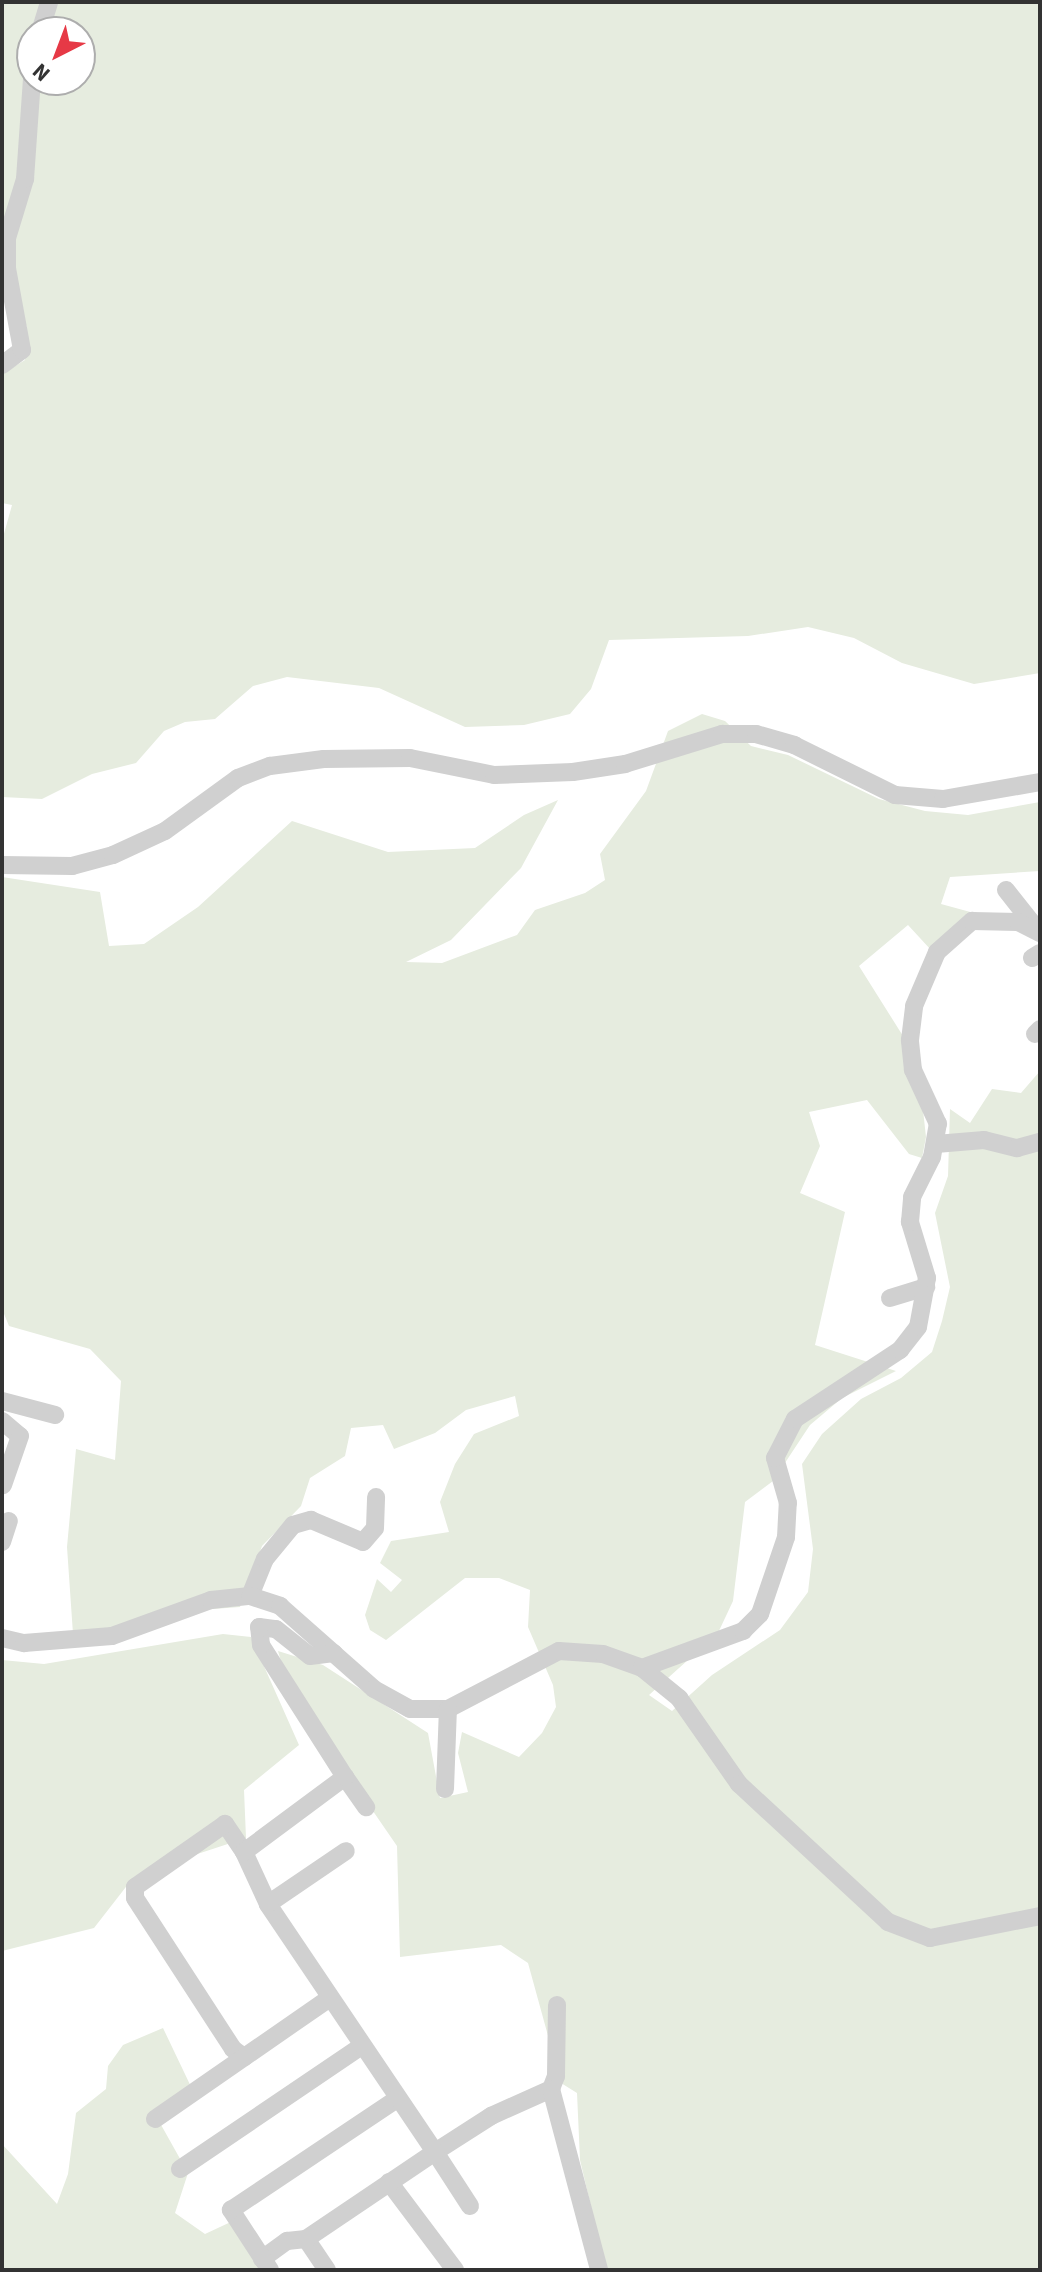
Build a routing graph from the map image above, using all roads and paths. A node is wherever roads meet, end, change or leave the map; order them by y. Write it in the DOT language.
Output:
graph roads {
  1 [pos="31,96"];
  2 [pos="2,365"];
  3 [pos="1040,782"];
  4 [pos="2,865"];
  5 [pos="1006,890"];
  6 [pos="1039,930"];
  7 [pos="1040,1142"];
  8 [pos="936,1144"];
  9 [pos="926,1287"];
  10 [pos="890,1298"];
  11 [pos="2,1401"];
  12 [pos="55,1415"];
  13 [pos="2,1421"];
  14 [pos="3,1485"];
  15 [pos="376,1497"];
  16 [pos="9,1521"];
  17 [pos="2,1542"];
  18 [pos="250,1596"];
  19 [pos="2,1638"];
  20 [pos="334,1653"];
  21 [pos="642,1668"];
  22 [pos="448,1709"];
  23 [pos="345,1777"];
  24 [pos="445,1789"];
  25 [pos="366,1807"];
  26 [pos="346,1851"];
  27 [pos="244,1852"];
  28 [pos="268,1904"];
  29 [pos="1040,1916"];
  30 [pos="330,1998"];
  31 [pos="557,2005"];
  32 [pos="362,2046"];
  33 [pos="244,2057"];
  34 [pos="551,2089"];
  35 [pos="398,2098"];
  36 [pos="155,2119"];
  37 [pos="435,2152"];
  38 [pos="180,2169"];
  39 [pos="389,2182"];
  40 [pos="470,2206"];
  41 [pos="306,2239"];
  42 [pos="266,2264"];
  43 [pos="327,2270"];
  44 [pos="455,2270"];
  45 [pos="599,2270"];
  1 -- 2 [label="street"];
  3 -- 4 [label="street"];
  5 -- 6 [label="street"];
  6 -- 8 [label="street"];
  7 -- 8 [label="street"];
  8 -- 9 [label="street"];
  9 -- 10 [label="street"];
  9 -- 21 [label="street"];
  11 -- 12 [label="street"];
  13 -- 14 [label="street"];
  15 -- 18 [label="street"];
  16 -- 17 [label="street"];
  18 -- 19 [label="street"];
  18 -- 20 [label="street"];
  20 -- 22 [label="street"];
  20 -- 23 [label="street"];
  21 -- 22 [label="street"];
  21 -- 29 [label="street"];
  22 -- 24 [label="street"];
  23 -- 25 [label="street"];
  23 -- 27 [label="street"];
  26 -- 28 [label="street"];
  27 -- 28 [label="street"];
  27 -- 33 [label="street"];
  28 -- 30 [label="street"];
  30 -- 32 [label="street"];
  30 -- 33 [label="street"];
  31 -- 34 [label="street"];
  32 -- 35 [label="street"];
  32 -- 38 [label="street"];
  33 -- 36 [label="street"];
  34 -- 37 [label="street"];
  34 -- 45 [label="street"];
  35 -- 37 [label="street"];
  35 -- 42 [label="street"];
  37 -- 39 [label="street"];
  37 -- 40 [label="street"];
  39 -- 41 [label="street"];
  39 -- 44 [label="street"];
  41 -- 42 [label="street"];
  41 -- 43 [label="street"];
}
